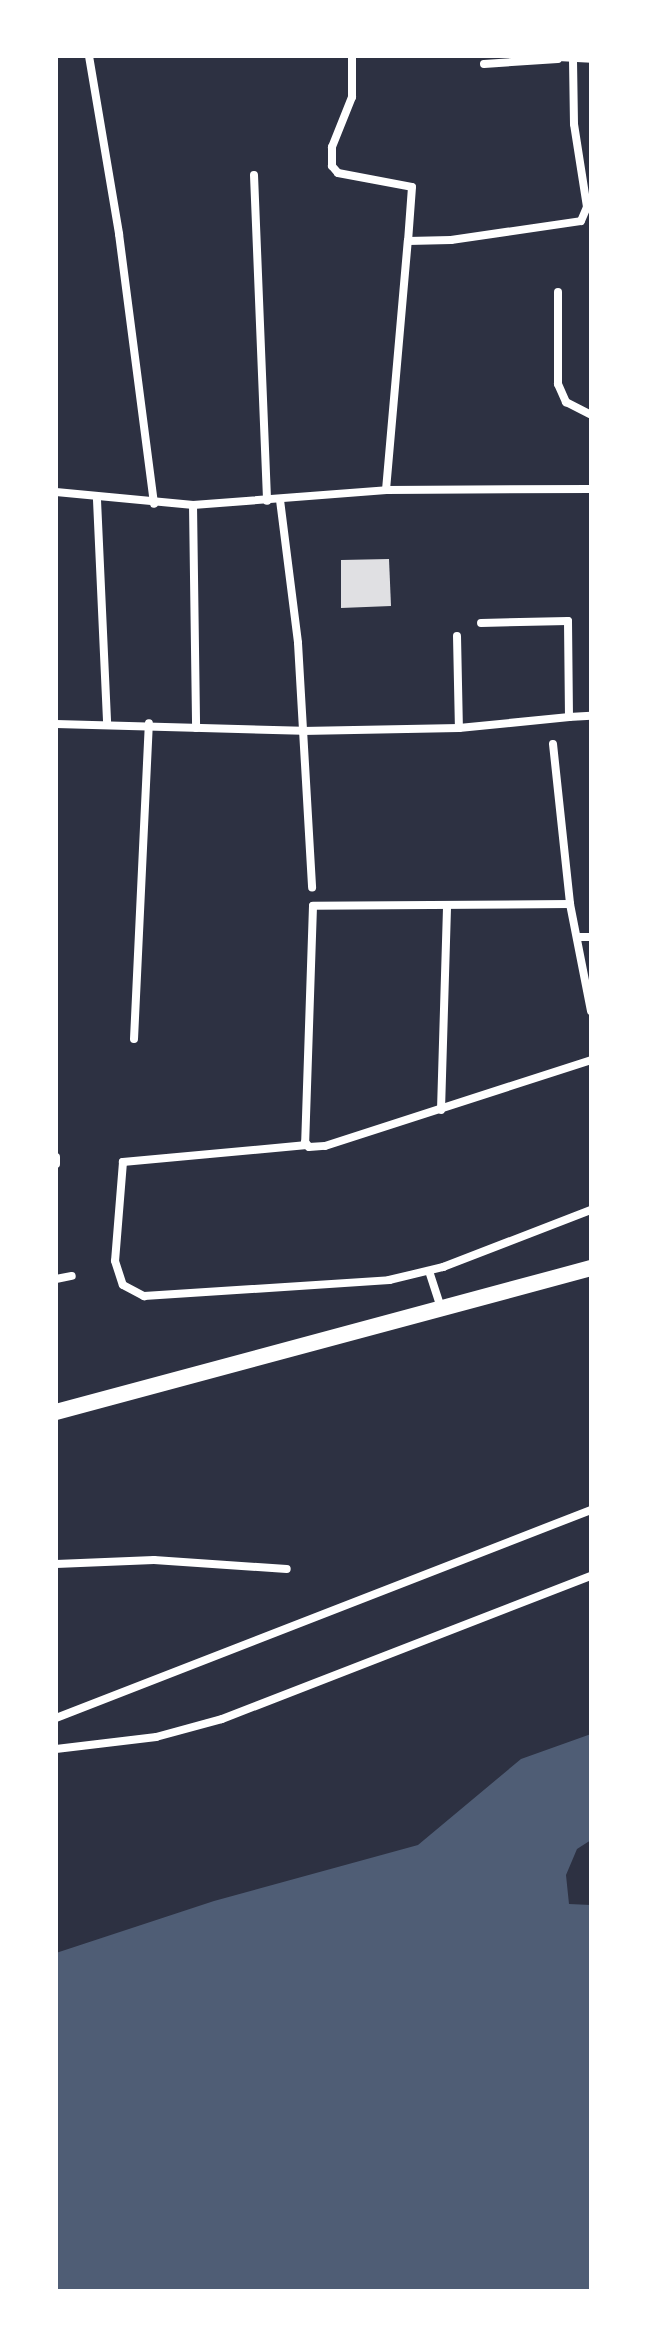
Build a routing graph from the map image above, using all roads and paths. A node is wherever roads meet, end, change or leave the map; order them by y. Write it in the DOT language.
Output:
graph roads {
  1 [pos="89,56"];
  2 [pos="352,56"];
  3 [pos="558,57"];
  4 [pos="573,58"];
  5 [pos="591,59"];
  6 [pos="484,64"];
  7 [pos="254,175"];
  8 [pos="408,241"];
  9 [pos="558,292"];
  10 [pos="591,415"];
  11 [pos="591,489"];
  12 [pos="386,490"];
  13 [pos="56,492"];
  14 [pos="97,500"];
  15 [pos="280,500"];
  16 [pos="267,501"];
  17 [pos="154,504"];
  18 [pos="193,505"];
  19 [pos="481,623"];
  20 [pos="457,636"];
  21 [pos="591,716"];
  22 [pos="569,717"];
  23 [pos="107,723"];
  24 [pos="149,723"];
  25 [pos="56,724"];
  26 [pos="196,728"];
  27 [pos="459,728"];
  28 [pos="302,731"];
  29 [pos="553,744"];
  30 [pos="312,888"];
  31 [pos="570,904"];
  32 [pos="447,908"];
  33 [pos="578,937"];
  34 [pos="591,937"];
  35 [pos="591,1011"];
  36 [pos="134,1039"];
  37 [pos="591,1060"];
  38 [pos="441,1110"];
  39 [pos="307,1145"];
  40 [pos="56,1157"];
  41 [pos="56,1164"];
  42 [pos="591,1210"];
  43 [pos="591,1268"];
  44 [pos="429,1271"];
  45 [pos="72,1276"];
  46 [pos="56,1279"];
  47 [pos="441,1308"];
  48 [pos="56,1412"];
  49 [pos="591,1510"];
  50 [pos="56,1564"];
  51 [pos="287,1569"];
  52 [pos="591,1576"];
  53 [pos="56,1718"];
  54 [pos="56,1749"];
  1 -- 17 [label="street"];
  2 -- 8 [label="street"];
  3 -- 4 [label="street"];
  3 -- 6 [label="street"];
  4 -- 5 [label="street"];
  4 -- 8 [label="street"];
  7 -- 16 [label="street"];
  8 -- 12 [label="street"];
  9 -- 10 [label="street"];
  11 -- 12 [label="street"];
  12 -- 15 [label="street"];
  13 -- 14 [label="street"];
  14 -- 17 [label="street"];
  14 -- 23 [label="street"];
  15 -- 16 [label="street"];
  15 -- 28 [label="street"];
  16 -- 18 [label="street"];
  17 -- 18 [label="street"];
  18 -- 26 [label="street"];
  19 -- 22 [label="street"];
  20 -- 27 [label="street"];
  21 -- 22 [label="street"];
  22 -- 27 [label="street"];
  23 -- 24 [label="street"];
  23 -- 25 [label="street"];
  24 -- 26 [label="street"];
  24 -- 36 [label="street"];
  26 -- 28 [label="street"];
  27 -- 28 [label="street"];
  28 -- 30 [label="street"];
  29 -- 31 [label="street"];
  31 -- 32 [label="street"];
  31 -- 33 [label="street"];
  32 -- 38 [label="street"];
  32 -- 39 [label="street"];
  33 -- 34 [label="street"];
  33 -- 35 [label="street"];
  37 -- 38 [label="street"];
  38 -- 39 [label="street"];
  39 -- 44 [label="street"];
  40 -- 41 [label="street"];
  42 -- 44 [label="street"];
  43 -- 47 [label="main road"];
  44 -- 47 [label="street"];
  45 -- 46 [label="street"];
  47 -- 48 [label="main road"];
  49 -- 53 [label="street"];
  50 -- 51 [label="street"];
  52 -- 54 [label="street"];
}
